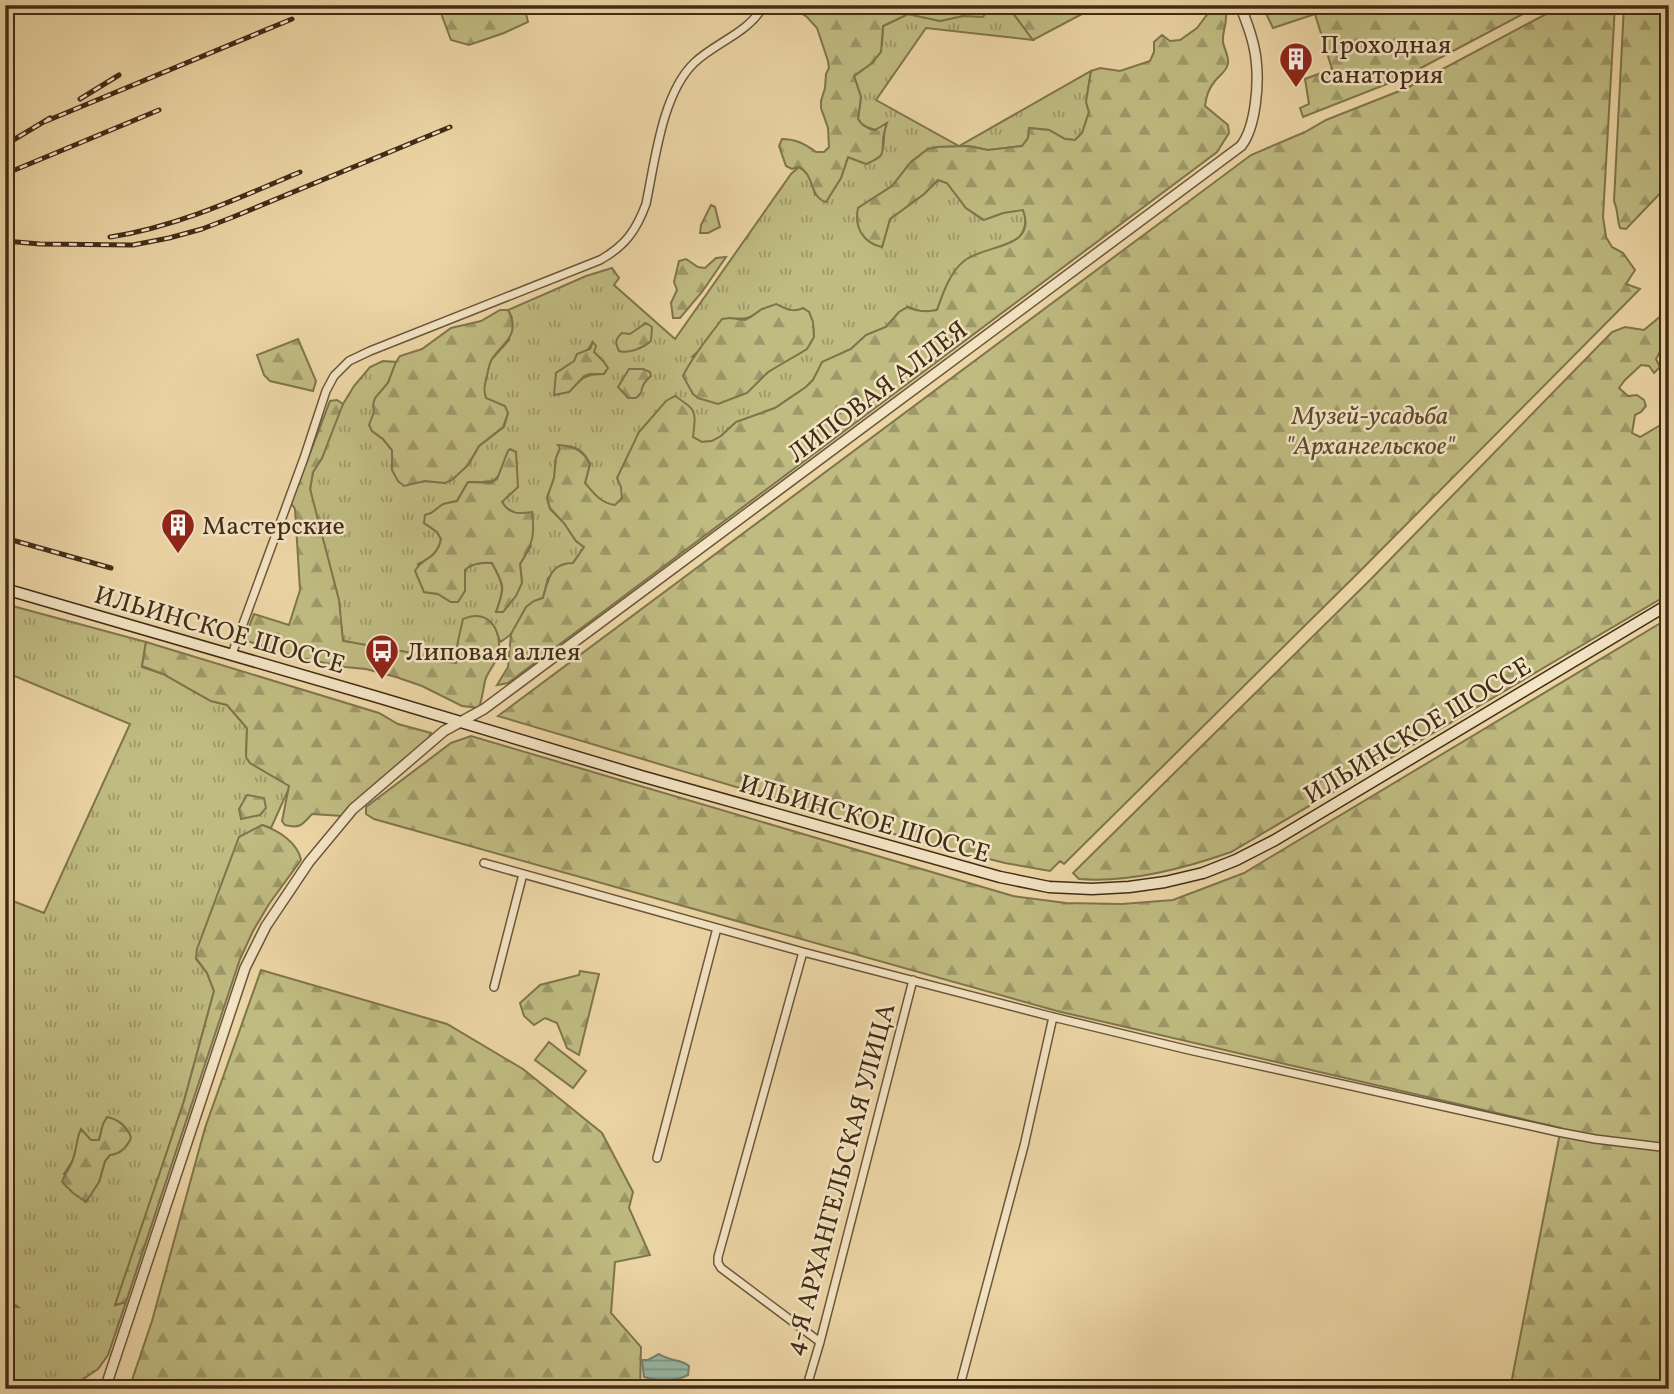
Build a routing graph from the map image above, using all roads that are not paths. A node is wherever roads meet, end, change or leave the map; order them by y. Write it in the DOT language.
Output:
graph roads {
  1 [pos="764,5"];
  2 [pos="1240,5"];
  3 [pos="5,589"];
  4 [pos="1669,604"];
  5 [pos="232,654"];
  6 [pos="461,721"];
  7 [pos="484,863"];
  8 [pos="523,874"];
  9 [pos="717,928"];
  10 [pos="803,952"];
  11 [pos="913,979"];
  12 [pos="494,987"];
  13 [pos="1053,1017"];
  14 [pos="1669,1148"];
  15 [pos="657,1158"];
  16 [pos="820,1342"];
  17 [pos="105,1389"];
  18 [pos="806,1389"];
  19 [pos="959,1389"];
  1 -- 5 [label="street"];
  2 -- 6 [label="street, ЛИПОВАЯ АЛЛЕЯ"];
  3 -- 5 [label="main road, ИЛЬИНСКОЕ ШОССЕ"];
  4 -- 6 [label="main road, ИЛЬИНСКОЕ ШОССЕ"];
  5 -- 6 [label="main road, ИЛЬИНСКОЕ ШОССЕ"];
  6 -- 17 [label="street, ЛИПОВАЯ АЛЛЕЯ"];
  7 -- 8 [label="street"];
  8 -- 9 [label="street"];
  8 -- 12 [label="street"];
  9 -- 10 [label="street"];
  9 -- 15 [label="street"];
  10 -- 11 [label="street"];
  10 -- 16 [label="street"];
  11 -- 13 [label="street"];
  11 -- 16 [label="street, 4-Я АРХАНГЕЛЬСКАЯ УЛИЦА"];
  13 -- 14 [label="street"];
  13 -- 19 [label="street"];
  16 -- 18 [label="street, 4-Я АРХАНГЕЛЬСКАЯ УЛИЦА"];
}
